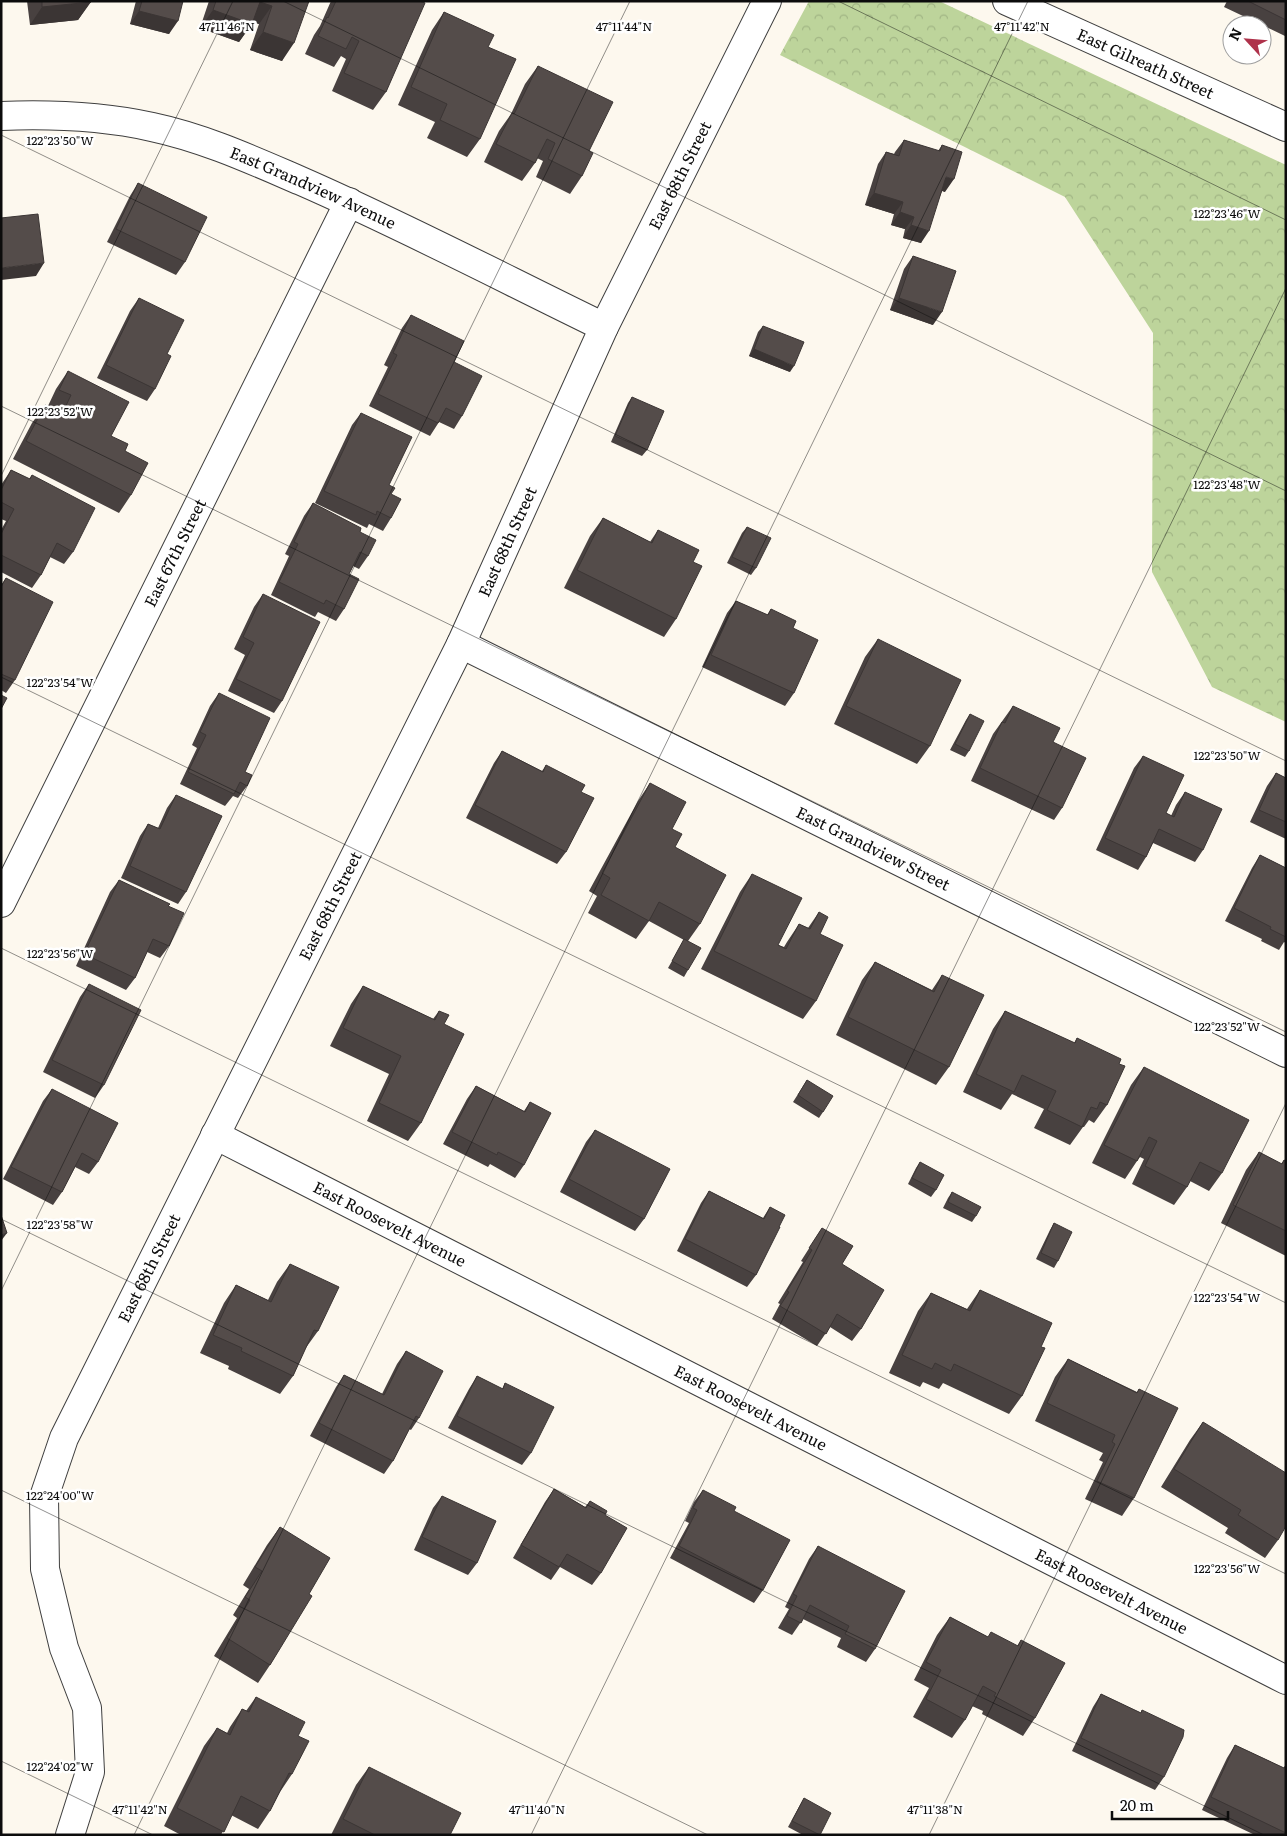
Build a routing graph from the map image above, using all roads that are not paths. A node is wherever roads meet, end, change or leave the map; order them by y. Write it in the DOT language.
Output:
graph roads {
  1 [pos="767,1"];
  2 [pos="1007,1"];
  3 [pos="1,116"];
  4 [pos="1286,127"];
  5 [pos="349,202"];
  6 [pos="604,328"];
  7 [pos="461,644"];
  8 [pos="1,903"];
  9 [pos="1286,1053"];
  10 [pos="215,1135"];
  11 [pos="1286,1680"];
  12 [pos="70,1835"];
  1 -- 6 [label="street, East 68th Street"];
  2 -- 4 [label="street, East Gilreath Street"];
  3 -- 5 [label="street, East Grandview Avenue"];
  5 -- 6 [label="street, East Grandview Avenue"];
  5 -- 8 [label="street, East 67th Street"];
  6 -- 7 [label="street, East 68th Street"];
  7 -- 9 [label="street, East Grandview Street"];
  7 -- 10 [label="street, East 68th Street"];
  10 -- 11 [label="street, East Roosevelt Avenue"];
  10 -- 12 [label="street, East 68th Street"];
}
